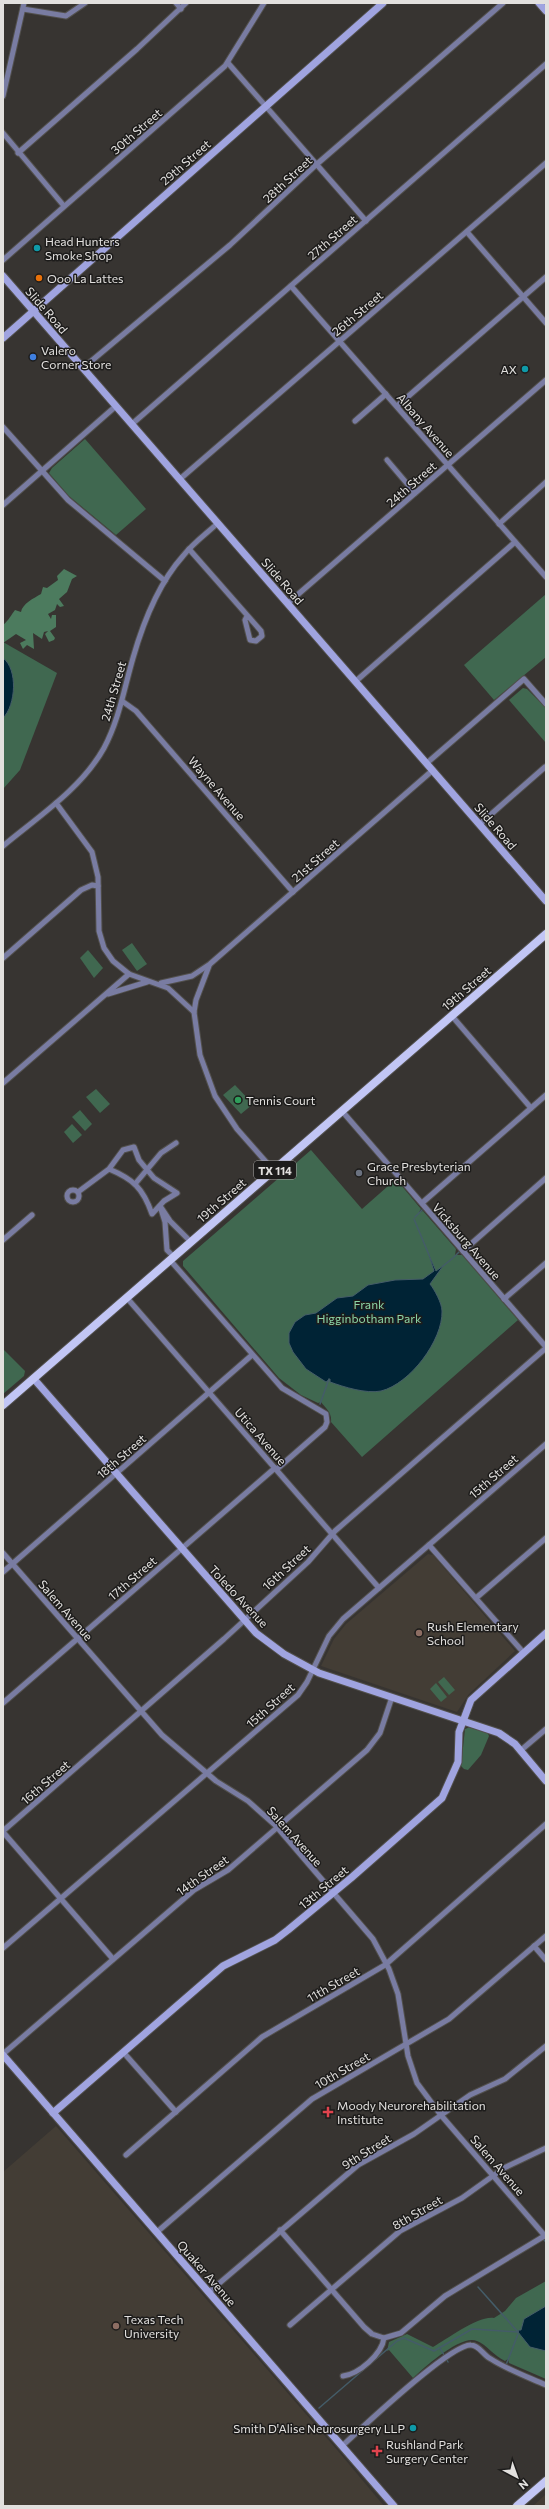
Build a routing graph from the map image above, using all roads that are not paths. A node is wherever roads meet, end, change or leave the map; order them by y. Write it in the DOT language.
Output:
graph roads {
  1 [pos="86,3"];
  2 [pos="176,3"];
  3 [pos="186,3"];
  4 [pos="264,3"];
  5 [pos="382,3"];
  6 [pos="503,3"];
  7 [pos="539,3"];
  8 [pos="23,6"];
  9 [pos="181,10"];
  10 [pos="546,12"];
  11 [pos="228,63"];
  12 [pos="546,64"];
  13 [pos="3,96"];
  14 [pos="266,105"];
  15 [pos="3,132"];
  16 [pos="18,153"];
  17 [pos="546,163"];
  18 [pos="317,164"];
  19 [pos="64,206"];
  20 [pos="366,221"];
  21 [pos="466,232"];
  22 [pos="3,260"];
  23 [pos="3,276"];
  24 [pos="546,277"];
  25 [pos="291,286"];
  26 [pos="523,297"];
  27 [pos="34,311"];
  28 [pos="546,323"];
  29 [pos="3,338"];
  30 [pos="340,340"];
  31 [pos="83,368"];
  32 [pos="546,380"];
  33 [pos="386,394"];
  34 [pos="116,406"];
  35 [pos="397,406"];
  36 [pos="354,421"];
  37 [pos="132,424"];
  38 [pos="3,427"];
  39 [pos="387,460"];
  40 [pos="448,465"];
  41 [pos="42,472"];
  42 [pos="180,479"];
  43 [pos="546,482"];
  44 [pos="415,493"];
  45 [pos="3,505"];
  46 [pos="218,523"];
  47 [pos="499,524"];
  48 [pos="515,542"];
  49 [pos="189,549"];
  50 [pos="546,577"];
  51 [pos="165,581"];
  52 [pos="288,603"];
  53 [pos="247,616"];
  54 [pos="356,681"];
  55 [pos="122,701"];
  56 [pos="546,704"];
  57 [pos="427,763"];
  58 [pos="544,768"];
  59 [pos="433,770"];
  60 [pos="56,803"];
  61 [pos="480,824"];
  62 [pos="3,846"];
  63 [pos="98,886"];
  64 [pos="293,892"];
  65 [pos="546,901"];
  66 [pos="546,934"];
  67 [pos="3,958"];
  68 [pos="210,964"];
  69 [pos="129,974"];
  70 [pos="147,982"];
  71 [pos="158,984"];
  72 [pos="103,996"];
  73 [pos="194,1012"];
  74 [pos="452,1016"];
  75 [pos="3,1083"];
  76 [pos="546,1095"];
  77 [pos="531,1108"];
  78 [pos="342,1111"];
  79 [pos="176,1143"];
  80 [pos="109,1169"];
  81 [pos="147,1171"];
  82 [pos="274,1171"];
  83 [pos="546,1178"];
  84 [pos="135,1184"];
  85 [pos="78,1192"];
  86 [pos="422,1203"];
  87 [pos="160,1206"];
  88 [pos="32,1215"];
  89 [pos="3,1240"];
  90 [pos="191,1242"];
  91 [pos="463,1251"];
  92 [pos="172,1259"];
  93 [pos="546,1263"];
  94 [pos="127,1298"];
  95 [pos="504,1299"];
  96 [pos="546,1348"];
  97 [pos="252,1355"];
  98 [pos="34,1379"];
  99 [pos="209,1392"];
  100 [pos="3,1406"];
  101 [pos="546,1444"];
  102 [pos="276,1469"];
  103 [pos="116,1474"];
  104 [pos="332,1534"];
  105 [pos="546,1538"];
  106 [pos="429,1544"];
  107 [pos="181,1549"];
  108 [pos="3,1553"];
  109 [pos="12,1564"];
  110 [pos="3,1572"];
  111 [pos="379,1588"];
  112 [pos="476,1598"];
  113 [pos="244,1620"];
  114 [pos="546,1633"];
  115 [pos="78,1638"];
  116 [pos="523,1652"];
  117 [pos="313,1670"];
  118 [pos="392,1697"];
  119 [pos="3,1703"];
  120 [pos="141,1712"];
  121 [pos="462,1720"];
  122 [pos="546,1729"];
  123 [pos="520,1751"];
  124 [pos="207,1774"];
  125 [pos="546,1781"];
  126 [pos="546,1824"];
  127 [pos="277,1828"];
  128 [pos="3,1832"];
  129 [pos="333,1893"];
  130 [pos="60,1898"];
  131 [pos="546,1936"];
  132 [pos="534,1946"];
  133 [pos="3,1948"];
  134 [pos="113,1959"];
  135 [pos="546,1960"];
  136 [pos="386,1963"];
  137 [pos="406,2044"];
  138 [pos="546,2046"];
  139 [pos="124,2053"];
  140 [pos="3,2055"];
  141 [pos="176,2112"];
  142 [pos="54,2113"];
  143 [pos="440,2114"];
  144 [pos="546,2148"];
  145 [pos="126,2155"];
  146 [pos="493,2175"];
  147 [pos="280,2230"];
  148 [pos="157,2232"];
  149 [pos="546,2236"];
  150 [pos="331,2290"];
  151 [pos="209,2292"];
  152 [pos="290,2325"];
  153 [pos="384,2338"];
  154 [pos="343,2376"];
  155 [pos="546,2385"];
  156 [pos="342,2446"];
  157 [pos="546,2481"];
  158 [pos="394,2506"];
  159 [pos="517,2506"];
  1 -- 8 [label="street"];
  2 -- 9 [label="street"];
  3 -- 9 [label="street"];
  4 -- 11 [label="street, 30th Street"];
  5 -- 14 [label="street, 29th Street"];
  6 -- 18 [label="street, 28th Street"];
  7 -- 10 [label="street"];
  8 -- 13 [label="street"];
  9 -- 16 [label="street"];
  11 -- 14 [label="street"];
  11 -- 19 [label="street, 30th Street"];
  12 -- 20 [label="street, 27th Street"];
  14 -- 18 [label="street"];
  14 -- 27 [label="street, 29th Street"];
  15 -- 16 [label="street"];
  16 -- 19 [label="street"];
  17 -- 21 [label="street, 26th Street"];
  18 -- 20 [label="street"];
  18 -- 31 [label="street, 28th Street"];
  19 -- 22 [label="street, 30th Street"];
  20 -- 25 [label="street, 27th Street"];
  21 -- 26 [label="street"];
  21 -- 30 [label="street, 26th Street"];
  23 -- 27 [label="street, Slide Road"];
  24 -- 26 [label="street"];
  25 -- 30 [label="street, Albany Avenue"];
  25 -- 37 [label="street, 27th Street"];
  26 -- 28 [label="street"];
  26 -- 35 [label="street"];
  27 -- 29 [label="street, 29th Street"];
  27 -- 31 [label="street, Slide Road"];
  30 -- 33 [label="street, Albany Avenue"];
  30 -- 42 [label="street, 26th Street"];
  31 -- 34 [label="street, Slide Road"];
  32 -- 40 [label="street, 24th Street"];
  33 -- 35 [label="street, Albany Avenue"];
  33 -- 36 [label="street"];
  34 -- 37 [label="street, Slide Road"];
  34 -- 41 [label="street"];
  35 -- 40 [label="street, Albany Avenue"];
  37 -- 42 [label="street, Slide Road"];
  38 -- 41 [label="street"];
  39 -- 44 [label="street"];
  40 -- 44 [label="street, 24th Street"];
  40 -- 47 [label="street, Albany Avenue"];
  41 -- 45 [label="street"];
  41 -- 51 [label="street"];
  42 -- 46 [label="street, Slide Road"];
  43 -- 47 [label="street"];
  44 -- 52 [label="street, 24th Street"];
  46 -- 49 [label="street, 24th Street"];
  46 -- 52 [label="street, Slide Road"];
  47 -- 48 [label="street, Albany Avenue"];
  48 -- 50 [label="street, Albany Avenue"];
  48 -- 54 [label="street"];
  49 -- 51 [label="street, 24th Street"];
  49 -- 53 [label="street"];
  51 -- 55 [label="street, 24th Street"];
  52 -- 54 [label="street, Slide Road"];
  53 -- 53 [label="street"];
  54 -- 57 [label="street, Slide Road"];
  55 -- 60 [label="street, 24th Street"];
  55 -- 64 [label="street, Wayne Avenue"];
  56 -- 57 [label="street"];
  57 -- 59 [label="street, Slide Road"];
  58 -- 61 [label="street"];
  59 -- 61 [label="street, Slide Road"];
  59 -- 64 [label="street, 21st Street"];
  60 -- 62 [label="street, 24th Street"];
  60 -- 63 [label="street"];
  61 -- 65 [label="street, Slide Road"];
  63 -- 67 [label="street"];
  63 -- 69 [label="street"];
  64 -- 68 [label="street, 21st Street"];
  66 -- 74 [label="main road, 19th Street / TX 114"];
  68 -- 71 [label="street, 21st Street"];
  68 -- 73 [label="street, 21st Street"];
  69 -- 70 [label="street"];
  69 -- 72 [label="street"];
  70 -- 71 [label="street"];
  70 -- 72 [label="street"];
  71 -- 73 [label="street"];
  72 -- 75 [label="street"];
  73 -- 82 [label="street"];
  74 -- 77 [label="street"];
  74 -- 78 [label="main road, 19th Street / TX 114"];
  76 -- 77 [label="street"];
  77 -- 86 [label="street"];
  78 -- 82 [label="main road, 19th Street / TX 114"];
  78 -- 86 [label="street, Vicksburg Avenue"];
  79 -- 81 [label="street"];
  80 -- 81 [label="street"];
  80 -- 84 [label="street"];
  80 -- 85 [label="street"];
  81 -- 84 [label="street"];
  81 -- 87 [label="street"];
  82 -- 90 [label="main road, 19th Street / TX 114"];
  83 -- 91 [label="street"];
  84 -- 87 [label="street"];
  86 -- 91 [label="street, Vicksburg Avenue"];
  87 -- 90 [label="street"];
  87 -- 92 [label="street"];
  88 -- 89 [label="street"];
  90 -- 92 [label="main road, 19th Street / TX 114"];
  91 -- 95 [label="street, Vicksburg Avenue"];
  92 -- 94 [label="main road, 19th Street / TX 114"];
  92 -- 97 [label="street"];
  93 -- 95 [label="street"];
  94 -- 98 [label="main road, 19th Street / TX 114"];
  94 -- 99 [label="street, Utica Avenue"];
  95 -- 96 [label="street, Vicksburg Avenue"];
  96 -- 104 [label="street, 16th Street"];
  97 -- 99 [label="street, 18th Street"];
  97 -- 102 [label="street, 17th Street"];
  98 -- 100 [label="main road, 19th Street / TX 114"];
  98 -- 103 [label="street, Toledo Avenue"];
  99 -- 102 [label="street, Utica Avenue"];
  99 -- 103 [label="street, 18th Street"];
  101 -- 106 [label="street, 15th Street"];
  102 -- 104 [label="street, Utica Avenue"];
  102 -- 107 [label="street, 17th Street"];
  103 -- 107 [label="street, Toledo Avenue"];
  103 -- 109 [label="street, 18th Street"];
  104 -- 111 [label="street, Utica Avenue"];
  104 -- 113 [label="street, 16th Street"];
  105 -- 112 [label="street"];
  106 -- 111 [label="street, 15th Street"];
  106 -- 112 [label="street"];
  107 -- 113 [label="street, Toledo Avenue"];
  107 -- 115 [label="street, 17th Street"];
  108 -- 109 [label="street, Salem Avenue"];
  109 -- 110 [label="street, 18th Street"];
  109 -- 115 [label="street, Salem Avenue"];
  111 -- 117 [label="street, 15th Street"];
  112 -- 116 [label="street"];
  113 -- 117 [label="street, Toledo Avenue"];
  113 -- 120 [label="street, 16th Street"];
  114 -- 116 [label="street, 13th Street"];
  115 -- 119 [label="street, 17th Street"];
  115 -- 120 [label="street, Salem Avenue"];
  116 -- 121 [label="street, 13th Street"];
  117 -- 118 [label="street, Toledo Avenue"];
  117 -- 124 [label="street, 15th Street"];
  118 -- 121 [label="street, Toledo Avenue"];
  118 -- 127 [label="street, 14th Street"];
  120 -- 124 [label="street, Salem Avenue"];
  120 -- 128 [label="street, 16th Street"];
  121 -- 123 [label="street, Toledo Avenue"];
  121 -- 129 [label="street, 13th Street"];
  122 -- 123 [label="street"];
  123 -- 125 [label="street, Toledo Avenue"];
  124 -- 127 [label="street, Salem Avenue"];
  124 -- 130 [label="street, 15th Street"];
  126 -- 136 [label="street, 11th Street"];
  127 -- 129 [label="street, Salem Avenue"];
  127 -- 134 [label="street, 14th Street"];
  128 -- 130 [label="street"];
  129 -- 136 [label="street, Salem Avenue"];
  129 -- 139 [label="street, 13th Street"];
  130 -- 133 [label="street, 15th Street"];
  130 -- 134 [label="street"];
  131 -- 132 [label="street, 10th Street"];
  132 -- 135 [label="street"];
  132 -- 137 [label="street, 10th Street"];
  134 -- 140 [label="street, 14th Street"];
  136 -- 137 [label="street, Salem Avenue"];
  136 -- 141 [label="street, 11th Street"];
  137 -- 143 [label="street, Salem Avenue"];
  137 -- 148 [label="street, 10th Street"];
  138 -- 143 [label="street, 9th Street"];
  139 -- 141 [label="street"];
  139 -- 142 [label="street, 13th Street"];
  140 -- 142 [label="street, Quaker Avenue"];
  141 -- 145 [label="street, 11th Street"];
  142 -- 148 [label="street, Quaker Avenue"];
  143 -- 146 [label="street, Salem Avenue"];
  143 -- 147 [label="street, 9th Street"];
  144 -- 146 [label="street, 8th Street"];
  146 -- 149 [label="street, Salem Avenue"];
  146 -- 150 [label="street, 8th Street"];
  147 -- 150 [label="street"];
  147 -- 151 [label="street, 9th Street"];
  148 -- 151 [label="street, Quaker Avenue"];
  149 -- 153 [label="street"];
  150 -- 152 [label="street, 8th Street"];
  150 -- 153 [label="street"];
  151 -- 156 [label="street, Quaker Avenue"];
  153 -- 154 [label="street"];
  155 -- 156 [label="street"];
  156 -- 158 [label="street, Quaker Avenue"];
  157 -- 159 [label="main road"];
}
